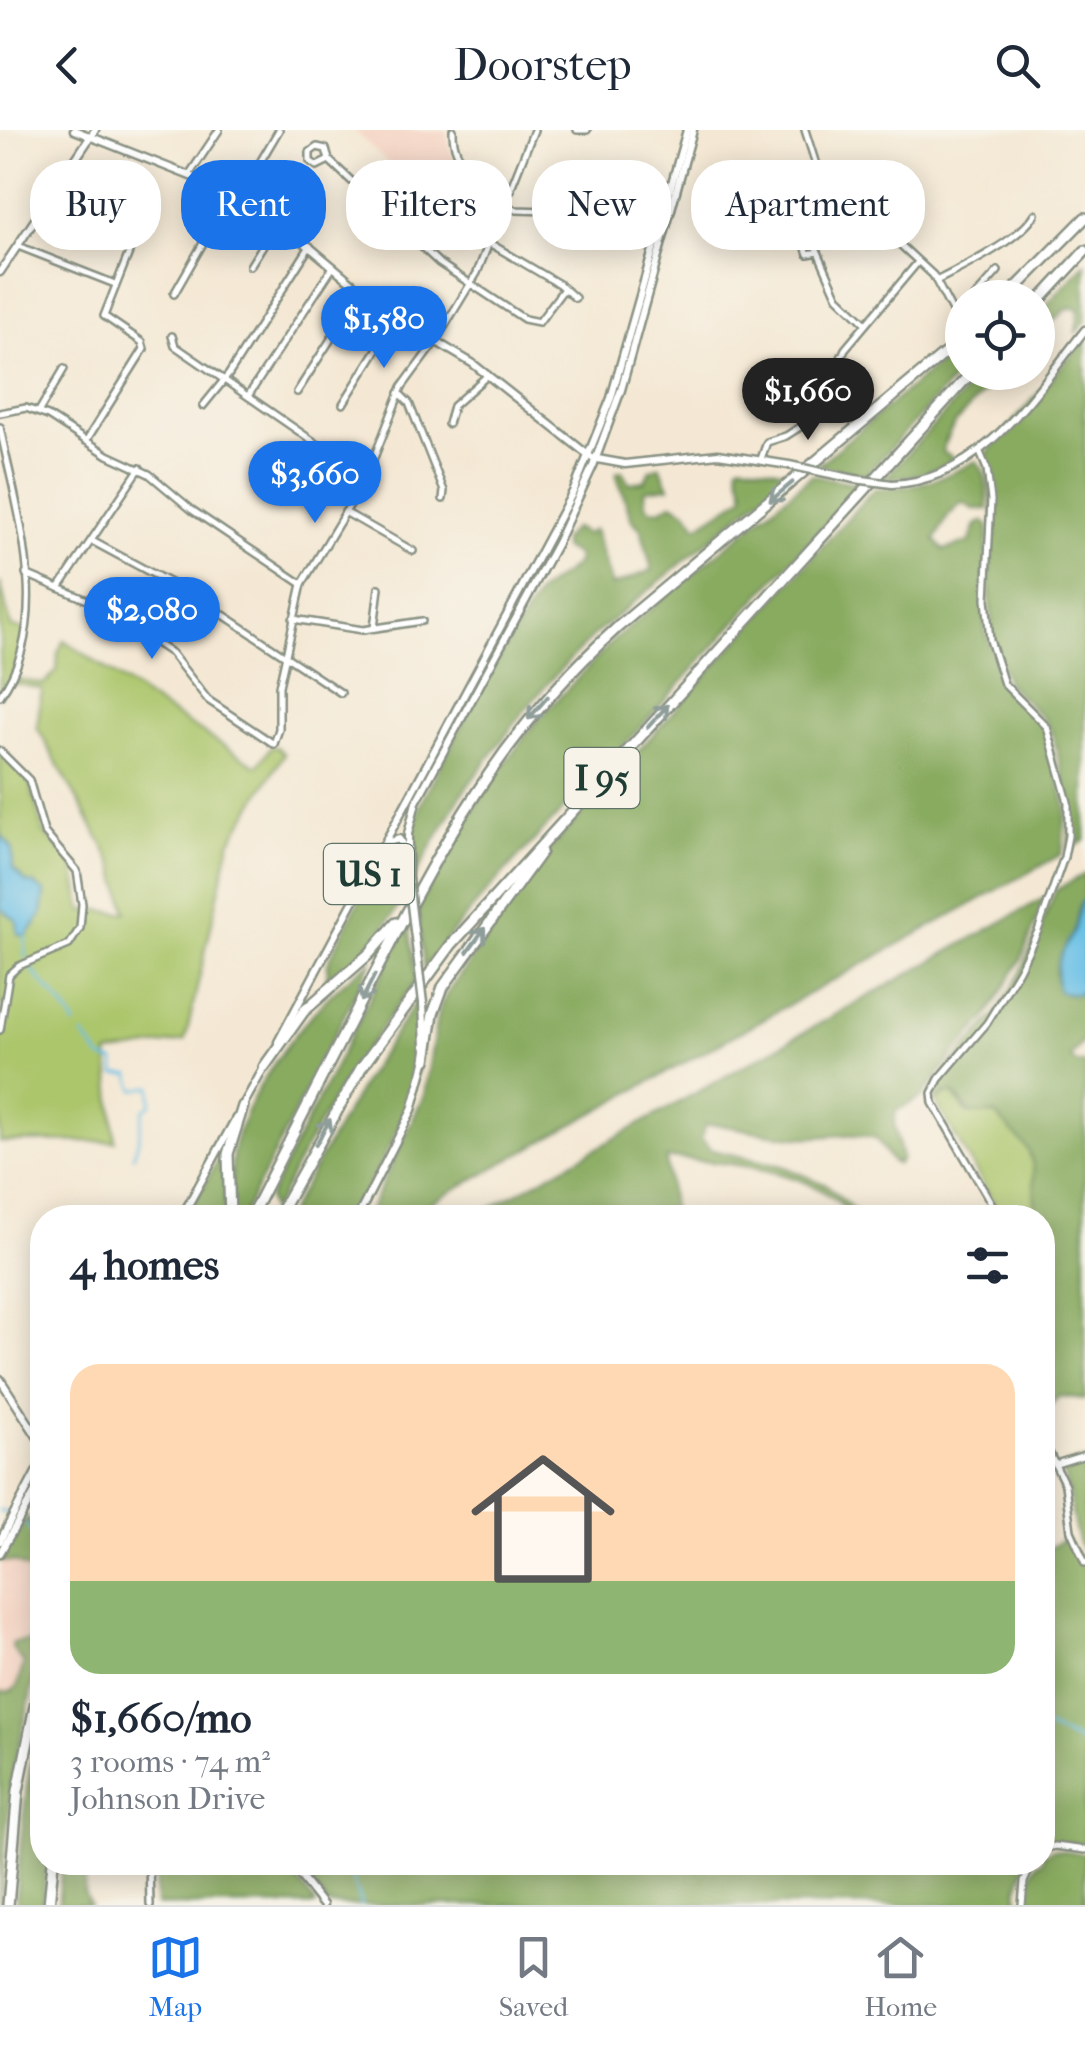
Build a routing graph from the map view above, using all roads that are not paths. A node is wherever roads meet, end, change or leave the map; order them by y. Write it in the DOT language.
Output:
graph roads {
  1 [pos="74,130"];
  2 [pos="219,130"];
  3 [pos="279,130"];
  4 [pos="453,130"];
  5 [pos="534,130"];
  6 [pos="577,130"];
  7 [pos="588,130"];
  8 [pos="690,130"];
  9 [pos="805,130"];
  10 [pos="93,134"];
  11 [pos="75,160"];
  12 [pos="199,160"];
  13 [pos="261,160"];
  14 [pos="329,160"];
  15 [pos="462,160"];
  16 [pos="181,172"];
  17 [pos="512,187"];
  18 [pos="1035,214"];
  19 [pos="1085,218"];
  20 [pos="30,227"];
  21 [pos="18,246"];
  22 [pos="129,250"];
  23 [pos="199,250"];
  24 [pos="260,250"];
  25 [pos="307,250"];
  26 [pos="314,250"];
  27 [pos="488,250"];
  28 [pos="501,250"];
  29 [pos="1085,250"];
  30 [pos="818,252"];
  31 [pos="918,262"];
  32 [pos="250,266"];
  33 [pos="333,267"];
  34 [pos="998,271"];
  35 [pos="0,272"];
  36 [pos="938,280"];
  37 [pos="990,280"];
  38 [pos="1024,280"];
  39 [pos="1055,283"];
  40 [pos="116,284"];
  41 [pos="471,284"];
  42 [pos="564,290"];
  43 [pos="361,292"];
  44 [pos="174,294"];
  45 [pos="945,295"];
  46 [pos="575,298"];
  47 [pos="396,319"];
  48 [pos="866,323"];
  49 [pos="1085,330"];
  50 [pos="172,336"];
  51 [pos="435,342"];
  52 [pos="945,353"];
  53 [pos="64,369"];
  54 [pos="488,374"];
  55 [pos="224,380"];
  56 [pos="956,390"];
  57 [pos="297,392"];
  58 [pos="399,393"];
  59 [pos="248,396"];
  60 [pos="343,404"];
  61 [pos="203,406"];
  62 [pos="39,411"];
  63 [pos="0,413"];
  64 [pos="448,424"];
  65 [pos="0,426"];
  66 [pos="86,441"];
  67 [pos="979,450"];
  68 [pos="592,458"];
  69 [pos="761,459"];
  70 [pos="140,468"];
  71 [pos="366,478"];
  72 [pos="442,499"];
  73 [pos="345,512"];
  74 [pos="92,541"];
  75 [pos="413,551"];
  76 [pos="26,574"];
  77 [pos="302,584"];
  78 [pos="59,588"];
  79 [pos="379,588"];
  80 [pos="293,619"];
  81 [pos="422,620"];
  82 [pos="374,628"];
  83 [pos="286,659"];
  84 [pos="341,693"];
  85 [pos="0,696"];
  86 [pos="0,751"];
  87 [pos="564,819"];
  88 [pos="384,846"];
  89 [pos="408,866"];
  90 [pos="412,901"];
  91 [pos="0,1030"];
  92 [pos="426,1060"];
  93 [pos="264,1067"];
  94 [pos="243,1106"];
  95 [pos="188,1205"];
  96 [pos="230,1205"];
  97 [pos="257,1205"];
  98 [pos="284,1205"];
  99 [pos="364,1205"];
  100 [pos="992,1205"];
  101 [pos="0,1379"];
  102 [pos="30,1425"];
  103 [pos="1085,1455"];
  104 [pos="1056,1464"];
  105 [pos="30,1485"];
  106 [pos="30,1501"];
  107 [pos="0,1541"];
  108 [pos="0,1553"];
  109 [pos="1085,1564"];
  110 [pos="30,1732"];
  111 [pos="1055,1846"];
  112 [pos="1085,1850"];
  113 [pos="51,1875"];
  114 [pos="149,1875"];
  115 [pos="299,1875"];
  116 [pos="1028,1875"];
  117 [pos="8,1905"];
  118 [pos="48,1905"];
  119 [pos="150,1905"];
  120 [pos="322,1905"];
  121 [pos="1022,1905"];
  1 -- 10 [label="main road"];
  2 -- 12 [label="street"];
  3 -- 13 [label="street"];
  4 -- 15 [label="street"];
  5 -- 17 [label="street"];
  6 -- 7 [label="street"];
  8 -- 68 [label="main road, US 1"];
  9 -- 31 [label="street"];
  10 -- 11 [label="main road"];
  10 -- 16 [label="main road"];
  14 -- 41 [label="street"];
  18 -- 36 [label="street"];
  19 -- 38 [label="highway"];
  20 -- 21 [label="main road"];
  21 -- 35 [label="main road"];
  21 -- 40 [label="street"];
  22 -- 40 [label="street"];
  23 -- 44 [label="street"];
  24 -- 32 [label="street"];
  25 -- 55 [label="street"];
  26 -- 33 [label="main road"];
  27 -- 41 [label="street"];
  28 -- 42 [label="street"];
  29 -- 39 [label="highway"];
  30 -- 48 [label="street"];
  31 -- 36 [label="street"];
  31 -- 48 [label="street"];
  33 -- 43 [label="main road"];
  33 -- 59 [label="street"];
  34 -- 37 [label="street"];
  36 -- 45 [label="street"];
  40 -- 66 [label="street"];
  41 -- 42 [label="street"];
  41 -- 51 [label="street"];
  42 -- 46 [label="street"];
  43 -- 47 [label="main road"];
  43 -- 57 [label="street"];
  47 -- 51 [label="main road"];
  47 -- 60 [label="street"];
  48 -- 69 [label="street"];
  49 -- 67 [label="main road"];
  50 -- 55 [label="street"];
  51 -- 54 [label="main road"];
  51 -- 58 [label="street"];
  52 -- 90 [label="highway, I 95, one-way"];
  53 -- 62 [label="street"];
  54 -- 64 [label="street"];
  54 -- 68 [label="main road"];
  55 -- 59 [label="street"];
  55 -- 61 [label="street"];
  87 -- 56 [label="highway, I 95, one-way"];
  58 -- 71 [label="street"];
  58 -- 72 [label="street"];
  59 -- 71 [label="street"];
  62 -- 63 [label="street"];
  62 -- 66 [label="street"];
  65 -- 76 [label="street"];
  66 -- 70 [label="street"];
  67 -- 69 [label="main road, bridge"];
  67 -- 100 [label="street"];
  68 -- 69 [label="main road"];
  68 -- 88 [label="main road, US 1"];
  68 -- 89 [label="main road, US 1"];
  70 -- 74 [label="street"];
  70 -- 77 [label="street"];
  71 -- 73 [label="street"];
  73 -- 75 [label="street"];
  73 -- 77 [label="street"];
  74 -- 78 [label="street"];
  74 -- 83 [label="street"];
  76 -- 78 [label="street"];
  76 -- 85 [label="street"];
  77 -- 80 [label="street"];
  78 -- 83 [label="street"];
  79 -- 82 [label="street"];
  80 -- 82 [label="street"];
  80 -- 83 [label="street"];
  81 -- 82 [label="street"];
  83 -- 84 [label="street"];
  86 -- 91 [label="street"];
  92 -- 87 [label="highway, one-way"];
  98 -- 87 [label="highway, I 95, one-way"];
  88 -- 89 [label="main road"];
  88 -- 93 [label="main road, US 1"];
  89 -- 92 [label="main road, US 1, bridge"];
  90 -- 93 [label="highway"];
  90 -- 97 [label="highway, I 95, one-way"];
  92 -- 99 [label="main road, US 1"];
  93 -- 94 [label="main road, US 1"];
  94 -- 95 [label="main road, US 1"];
  94 -- 96 [label="highway"];
  101 -- 102 [label="main road"];
  103 -- 104 [label="street"];
  104 -- 109 [label="street"];
  105 -- 107 [label="main road"];
  106 -- 108 [label="main road"];
  110 -- 117 [label="highway"];
  111 -- 112 [label="street"];
  113 -- 118 [label="highway"];
  114 -- 119 [label="street"];
  115 -- 120 [label="main road"];
  116 -- 121 [label="street"];
}
